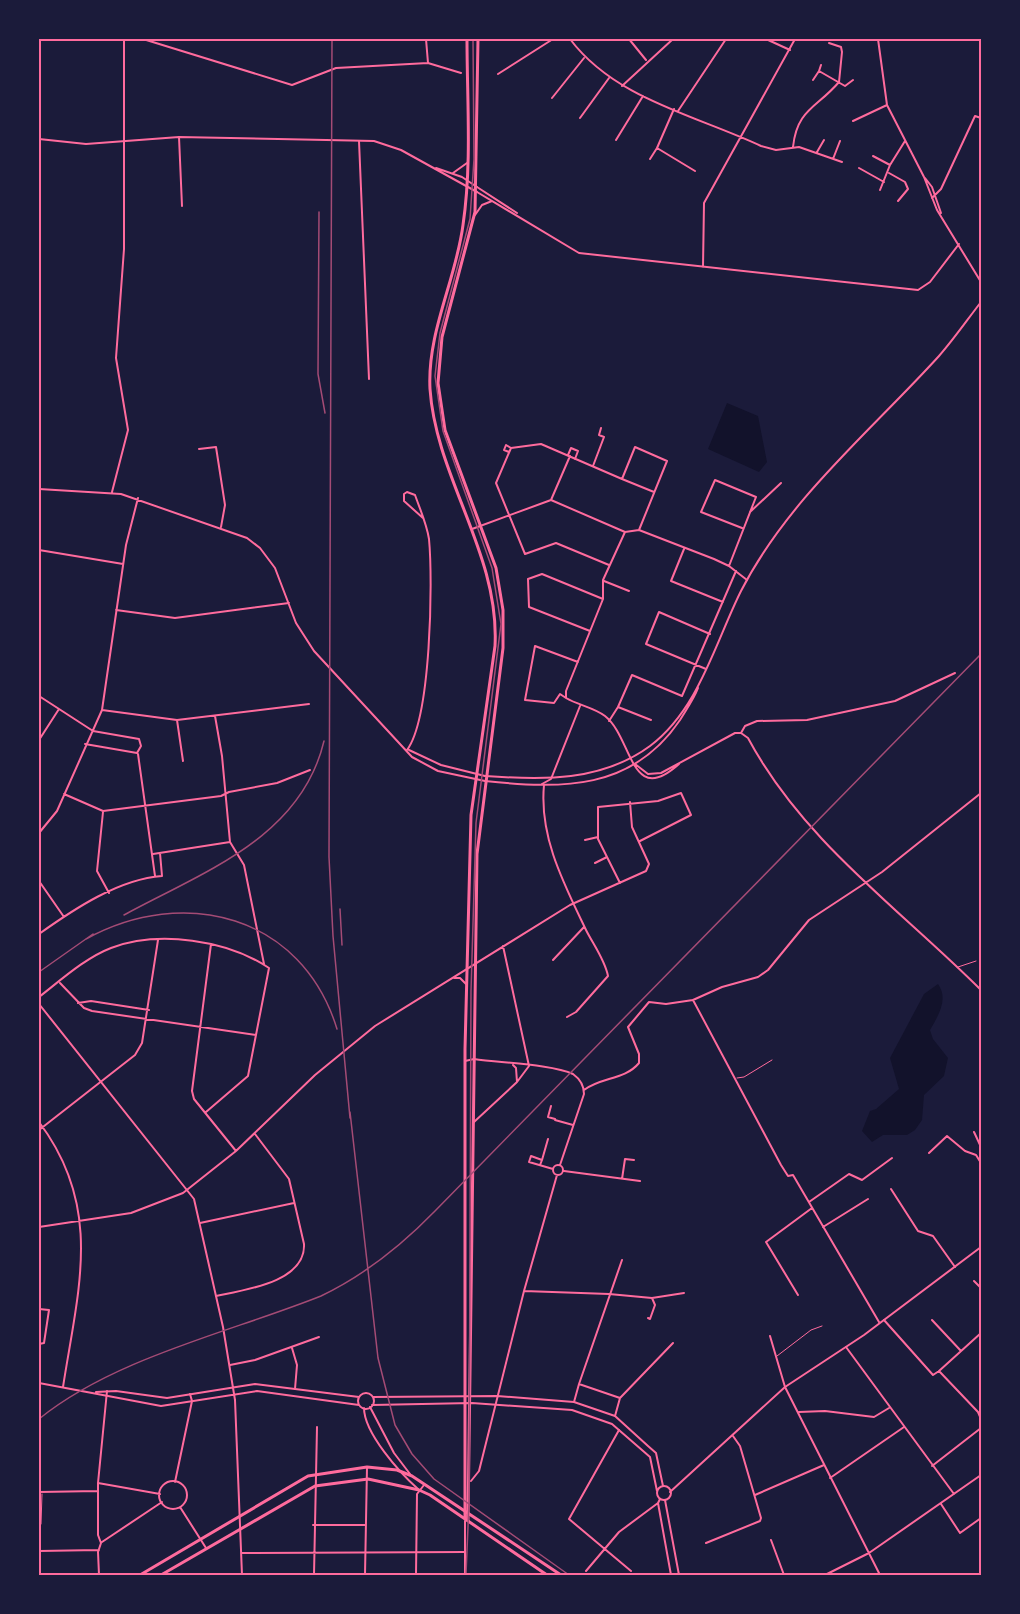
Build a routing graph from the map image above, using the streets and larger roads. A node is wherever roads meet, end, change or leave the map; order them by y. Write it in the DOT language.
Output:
graph roads {
  1 [pos="124,39"];
  2 [pos="143,39"];
  3 [pos="426,39"];
  4 [pos="467,39"];
  5 [pos="478,39"];
  6 [pos="553,39"];
  7 [pos="570,39"];
  8 [pos="629,39"];
  9 [pos="673,39"];
  10 [pos="726,39"];
  11 [pos="766,39"];
  12 [pos="795,39"];
  13 [pos="878,39"];
  14 [pos="829,43"];
  15 [pos="790,50"];
  16 [pos="584,58"];
  17 [pos="647,61"];
  18 [pos="428,63"];
  19 [pos="821,65"];
  20 [pos="819,71"];
  21 [pos="461,73"];
  22 [pos="498,74"];
  23 [pos="609,78"];
  24 [pos="813,80"];
  25 [pos="853,80"];
  26 [pos="839,82"];
  27 [pos="622,86"];
  28 [pos="643,96"];
  29 [pos="552,98"];
  30 [pos="887,105"];
  31 [pos="676,110"];
  32 [pos="580,118"];
  33 [pos="981,118"];
  34 [pos="853,121"];
  35 [pos="179,137"];
  36 [pos="741,137"];
  37 [pos="39,139"];
  38 [pos="616,140"];
  39 [pos="824,140"];
  40 [pos="359,141"];
  41 [pos="840,141"];
  42 [pos="905,141"];
  43 [pos="124,144"];
  44 [pos="793,147"];
  45 [pos="657,148"];
  46 [pos="817,152"];
  47 [pos="873,156"];
  48 [pos="650,159"];
  49 [pos="833,159"];
  50 [pos="842,162"];
  51 [pos="467,163"];
  52 [pos="890,165"];
  53 [pos="430,166"];
  54 [pos="859,168"];
  55 [pos="695,171"];
  56 [pos="888,173"];
  57 [pos="452,174"];
  58 [pos="924,177"];
  59 [pos="468,180"];
  60 [pos="884,182"];
  61 [pos="467,187"];
  62 [pos="477,187"];
  63 [pos="880,190"];
  64 [pos="477,192"];
  65 [pos="936,195"];
  66 [pos="932,198"];
  67 [pos="492,201"];
  68 [pos="898,201"];
  69 [pos="182,206"];
  70 [pos="475,215"];
  71 [pos="942,216"];
  72 [pos="524,219"];
  73 [pos="959,243"];
  74 [pos="703,267"];
  75 [pos="977,273"];
  76 [pos="981,277"];
  77 [pos="981,282"];
  78 [pos="980,303"];
  79 [pos="369,379"];
  80 [pos="602,428"];
  81 [pos="199,449"];
  82 [pos="569,456"];
  83 [pos="575,459"];
  84 [pos="593,466"];
  85 [pos="622,479"];
  86 [pos="781,483"];
  87 [pos="39,489"];
  88 [pos="112,492"];
  89 [pos="654,492"];
  90 [pos="756,497"];
  91 [pos="138,498"];
  92 [pos="551,500"];
  93 [pos="763,500"];
  94 [pos="749,513"];
  95 [pos="509,515"];
  96 [pos="423,518"];
  97 [pos="482,526"];
  98 [pos="221,527"];
  99 [pos="742,528"];
  100 [pos="472,529"];
  101 [pos="639,530"];
  102 [pos="626,532"];
  103 [pos="684,548"];
  104 [pos="39,550"];
  105 [pos="123,564"];
  106 [pos="610,565"];
  107 [pos="729,566"];
  108 [pos="736,571"];
  109 [pos="603,580"];
  110 [pos="747,580"];
  111 [pos="629,591"];
  112 [pos="603,599"];
  113 [pos="723,602"];
  114 [pos="289,603"];
  115 [pos="116,610"];
  116 [pos="590,631"];
  117 [pos="710,634"];
  118 [pos="578,662"];
  119 [pos="696,665"];
  120 [pos="706,669"];
  121 [pos="955,673"];
  122 [pos="700,682"];
  123 [pos="39,696"];
  124 [pos="566,698"];
  125 [pos="309,704"];
  126 [pos="580,706"];
  127 [pos="618,707"];
  128 [pos="59,709"];
  129 [pos="102,710"];
  130 [pos="215,716"];
  131 [pos="177,720"];
  132 [pos="651,720"];
  133 [pos="609,721"];
  134 [pos="93,731"];
  135 [pos="741,733"];
  136 [pos="39,740"];
  137 [pos="85,744"];
  138 [pos="407,750"];
  139 [pos="138,753"];
  140 [pos="631,758"];
  141 [pos="183,761"];
  142 [pos="635,764"];
  143 [pos="310,770"];
  144 [pos="475,774"];
  145 [pos="485,776"];
  146 [pos="474,779"];
  147 [pos="551,779"];
  148 [pos="485,781"];
  149 [pos="538,785"];
  150 [pos="544,785"];
  151 [pos="225,793"];
  152 [pos="981,793"];
  153 [pos="64,794"];
  154 [pos="630,802"];
  155 [pos="145,807"];
  156 [pos="103,811"];
  157 [pos="39,833"];
  158 [pos="598,837"];
  159 [pos="585,840"];
  160 [pos="639,841"];
  161 [pos="230,842"];
  162 [pos="160,853"];
  163 [pos="152,854"];
  164 [pos="607,857"];
  165 [pos="595,863"];
  166 [pos="155,876"];
  167 [pos="39,881"];
  168 [pos="620,883"];
  169 [pos="865,883"];
  170 [pos="109,893"];
  171 [pos="574,904"];
  172 [pos="64,917"];
  173 [pos="585,927"];
  174 [pos="39,934"];
  175 [pos="158,940"];
  176 [pos="211,944"];
  177 [pos="503,946"];
  178 [pos="553,960"];
  179 [pos="476,962"];
  180 [pos="264,964"];
  181 [pos="467,968"];
  182 [pos="451,978"];
  183 [pos="59,982"];
  184 [pos="467,985"];
  185 [pos="981,990"];
  186 [pos="39,997"];
  187 [pos="693,1000"];
  188 [pos="78,1003"];
  189 [pos="39,1004"];
  190 [pos="41,1010"];
  191 [pos="149,1010"];
  192 [pos="567,1017"];
  193 [pos="148,1020"];
  194 [pos="200,1027"];
  195 [pos="256,1035"];
  196 [pos="474,1059"];
  197 [pos="465,1061"];
  198 [pos="510,1064"];
  199 [pos="529,1066"];
  200 [pos="517,1082"];
  201 [pos="100,1083"];
  202 [pos="584,1090"];
  203 [pos="551,1106"];
  204 [pos="206,1112"];
  205 [pos="39,1122"];
  206 [pos="473,1123"];
  207 [pos="573,1125"];
  208 [pos="42,1127"];
  209 [pos="39,1130"];
  210 [pos="974,1132"];
  211 [pos="255,1134"];
  212 [pos="548,1139"];
  213 [pos="981,1147"];
  214 [pos="236,1151"];
  215 [pos="929,1153"];
  216 [pos="892,1158"];
  217 [pos="542,1160"];
  218 [pos="634,1160"];
  219 [pos="981,1163"];
  220 [pos="540,1165"];
  221 [pos="560,1165"];
  222 [pos="553,1169"];
  223 [pos="564,1171"];
  224 [pos="556,1175"];
  225 [pos="622,1179"];
  226 [pos="640,1181"];
  227 [pos="891,1189"];
  228 [pos="188,1190"];
  229 [pos="868,1199"];
  230 [pos="808,1202"];
  231 [pos="294,1203"];
  232 [pos="812,1208"];
  233 [pos="81,1221"];
  234 [pos="200,1223"];
  235 [pos="39,1227"];
  236 [pos="823,1227"];
  237 [pos="981,1247"];
  238 [pos="622,1260"];
  239 [pos="955,1267"];
  240 [pos="975,1281"];
  241 [pos="981,1288"];
  242 [pos="524,1291"];
  243 [pos="684,1293"];
  244 [pos="609,1294"];
  245 [pos="798,1295"];
  246 [pos="216,1296"];
  247 [pos="652,1298"];
  248 [pos="39,1309"];
  249 [pos="648,1318"];
  250 [pos="884,1320"];
  251 [pos="932,1320"];
  252 [pos="880,1323"];
  253 [pos="981,1333"];
  254 [pos="770,1336"];
  255 [pos="319,1338"];
  256 [pos="673,1343"];
  257 [pos="39,1344"];
  258 [pos="291,1347"];
  259 [pos="846,1347"];
  260 [pos="961,1351"];
  261 [pos="230,1365"];
  262 [pos="939,1371"];
  263 [pos="39,1383"];
  264 [pos="579,1384"];
  265 [pos="63,1387"];
  266 [pos="233,1387"];
  267 [pos="785,1387"];
  268 [pos="294,1389"];
  269 [pos="107,1391"];
  270 [pos="93,1392"];
  271 [pos="190,1394"];
  272 [pos="234,1395"];
  273 [pos="464,1395"];
  274 [pos="106,1396"];
  275 [pos="471,1396"];
  276 [pos="497,1396"];
  277 [pos="359,1397"];
  278 [pos="373,1397"];
  279 [pos="621,1398"];
  280 [pos="192,1401"];
  281 [pos="574,1402"];
  282 [pos="465,1403"];
  283 [pos="472,1403"];
  284 [pos="495,1404"];
  285 [pos="359,1405"];
  286 [pos="371,1406"];
  287 [pos="890,1407"];
  288 [pos="364,1408"];
  289 [pos="981,1408"];
  290 [pos="572,1410"];
  291 [pos="799,1412"];
  292 [pos="978,1412"];
  293 [pos="615,1416"];
  294 [pos="981,1419"];
  295 [pos="612,1424"];
  296 [pos="317,1427"];
  297 [pos="904,1427"];
  298 [pos="981,1428"];
  299 [pos="619,1430"];
  300 [pos="734,1436"];
  301 [pos="824,1465"];
  302 [pos="932,1466"];
  303 [pos="367,1467"];
  304 [pos="397,1470"];
  305 [pos="315,1474"];
  306 [pos="981,1475"];
  307 [pos="412,1476"];
  308 [pos="831,1478"];
  309 [pos="368,1479"];
  310 [pos="471,1481"];
  311 [pos="175,1482"];
  312 [pos="98,1483"];
  313 [pos="426,1484"];
  314 [pos="315,1486"];
  315 [pos="663,1486"];
  316 [pos="419,1490"];
  317 [pos="98,1491"];
  318 [pos="657,1491"];
  319 [pos="40,1492"];
  320 [pos="670,1492"];
  321 [pos="160,1494"];
  322 [pos="954,1494"];
  323 [pos="755,1495"];
  324 [pos="665,1500"];
  325 [pos="659,1501"];
  326 [pos="162,1503"];
  327 [pos="941,1504"];
  328 [pos="180,1507"];
  329 [pos="465,1510"];
  330 [pos="470,1513"];
  331 [pos="240,1514"];
  332 [pos="981,1518"];
  333 [pos="467,1519"];
  334 [pos="313,1525"];
  335 [pos="366,1525"];
  336 [pos="241,1527"];
  337 [pos="200,1539"];
  338 [pos="771,1540"];
  339 [pos="101,1543"];
  340 [pos="706,1543"];
  341 [pos="206,1548"];
  342 [pos="99,1550"];
  343 [pos="602,1550"];
  344 [pos="39,1551"];
  345 [pos="465,1552"];
  346 [pos="241,1553"];
  347 [pos="313,1553"];
  348 [pos="869,1553"];
  349 [pos="365,1554"];
  350 [pos="416,1554"];
  351 [pos="586,1571"];
  352 [pos="631,1571"];
  353 [pos="99,1575"];
  354 [pos="140,1575"];
  355 [pos="161,1575"];
  356 [pos="242,1575"];
  357 [pos="314,1575"];
  358 [pos="365,1575"];
  359 [pos="416,1575"];
  360 [pos="465,1575"];
  361 [pos="547,1575"];
  362 [pos="561,1575"];
  363 [pos="671,1575"];
  364 [pos="679,1575"];
  365 [pos="784,1575"];
  366 [pos="825,1575"];
  367 [pos="880,1575"];
  1 -- 43 [label="street"];
  2 -- 18 [label="street"];
  3 -- 18 [label="street"];
  4 -- 51 [label="main road"];
  5 -- 62 [label="main road"];
  6 -- 22 [label="street"];
  7 -- 16 [label="street"];
  8 -- 17 [label="street"];
  9 -- 17 [label="street"];
  10 -- 31 [label="street"];
  11 -- 15 [label="street"];
  12 -- 15 [label="street"];
  13 -- 30 [label="street"];
  14 -- 26 [label="street"];
  15 -- 36 [label="street"];
  16 -- 23 [label="street"];
  16 -- 29 [label="street"];
  17 -- 27 [label="street"];
  18 -- 21 [label="street"];
  19 -- 20 [label="street"];
  20 -- 24 [label="street"];
  20 -- 26 [label="street"];
  23 -- 27 [label="street"];
  23 -- 32 [label="street"];
  25 -- 26 [label="street"];
  26 -- 44 [label="street"];
  27 -- 28 [label="street"];
  28 -- 31 [label="street"];
  28 -- 38 [label="street"];
  30 -- 34 [label="street"];
  30 -- 42 [label="street"];
  31 -- 36 [label="street"];
  31 -- 45 [label="street"];
  33 -- 65 [label="street"];
  35 -- 40 [label="street"];
  35 -- 43 [label="street"];
  35 -- 69 [label="street"];
  36 -- 44 [label="street"];
  36 -- 74 [label="street"];
  37 -- 43 [label="street"];
  39 -- 46 [label="street"];
  40 -- 53 [label="street"];
  40 -- 79 [label="street"];
  41 -- 49 [label="street"];
  42 -- 52 [label="street"];
  42 -- 58 [label="street"];
  43 -- 88 [label="street"];
  44 -- 46 [label="street"];
  45 -- 48 [label="street"];
  45 -- 55 [label="street"];
  46 -- 49 [label="street"];
  47 -- 52 [label="street"];
  49 -- 50 [label="street"];
  51 -- 57 [label="street"];
  51 -- 59 [label="main road"];
  52 -- 56 [label="street"];
  53 -- 57 [label="street"];
  53 -- 61 [label="street"];
  54 -- 60 [label="street"];
  56 -- 60 [label="street"];
  56 -- 68 [label="street"];
  57 -- 59 [label="street"];
  58 -- 65 [label="street"];
  58 -- 66 [label="street"];
  59 -- 61 [label="main road"];
  59 -- 62 [label="street"];
  60 -- 63 [label="street"];
  61 -- 64 [label="street"];
  61 -- 100 [label="main road"];
  62 -- 64 [label="main road"];
  62 -- 72 [label="street"];
  64 -- 67 [label="street"];
  64 -- 70 [label="main road"];
  65 -- 66 [label="street"];
  65 -- 71 [label="street"];
  66 -- 71 [label="street"];
  67 -- 70 [label="street"];
  67 -- 72 [label="street"];
  70 -- 97 [label="main road"];
  71 -- 73 [label="street"];
  72 -- 74 [label="street"];
  73 -- 74 [label="street"];
  73 -- 75 [label="street"];
  75 -- 76 [label="street"];
  75 -- 77 [label="street"];
  78 -- 110 [label="street"];
  80 -- 84 [label="street"];
  81 -- 98 [label="street"];
  82 -- 83 [label="street"];
  82 -- 83 [label="street"];
  82 -- 92 [label="street"];
  82 -- 95 [label="street"];
  83 -- 84 [label="street"];
  84 -- 85 [label="street"];
  85 -- 89 [label="street"];
  85 -- 89 [label="street"];
  86 -- 93 [label="street"];
  87 -- 88 [label="street"];
  88 -- 91 [label="street"];
  89 -- 101 [label="street"];
  90 -- 93 [label="street"];
  90 -- 94 [label="street"];
  90 -- 99 [label="street"];
  91 -- 98 [label="street"];
  91 -- 105 [label="street"];
  92 -- 95 [label="street"];
  92 -- 102 [label="street"];
  93 -- 94 [label="street"];
  94 -- 99 [label="street"];
  95 -- 97 [label="street"];
  95 -- 106 [label="street"];
  96 -- 96 [label="street"];
  96 -- 138 [label="street"];
  97 -- 100 [label="street"];
  97 -- 145 [label="main road"];
  98 -- 114 [label="street"];
  99 -- 107 [label="street"];
  100 -- 144 [label="main road"];
  101 -- 102 [label="street"];
  101 -- 103 [label="street"];
  102 -- 106 [label="street"];
  103 -- 107 [label="street"];
  103 -- 113 [label="street"];
  104 -- 105 [label="street"];
  105 -- 115 [label="street"];
  106 -- 109 [label="street"];
  107 -- 108 [label="street"];
  108 -- 110 [label="street"];
  108 -- 113 [label="street"];
  109 -- 111 [label="street"];
  109 -- 112 [label="street"];
  110 -- 120 [label="street"];
  112 -- 116 [label="street"];
  112 -- 116 [label="street"];
  113 -- 117 [label="street"];
  114 -- 115 [label="street"];
  114 -- 138 [label="street"];
  115 -- 129 [label="street"];
  116 -- 118 [label="street"];
  117 -- 119 [label="street"];
  117 -- 119 [label="street"];
  118 -- 124 [label="street"];
  118 -- 124 [label="street"];
  119 -- 120 [label="street"];
  119 -- 127 [label="street"];
  120 -- 122 [label="street"];
  121 -- 135 [label="street"];
  122 -- 140 [label="street"];
  122 -- 142 [label="street"];
  123 -- 128 [label="street"];
  124 -- 126 [label="street"];
  125 -- 130 [label="street"];
  126 -- 133 [label="street"];
  126 -- 147 [label="street"];
  127 -- 132 [label="street"];
  127 -- 133 [label="street"];
  128 -- 134 [label="street"];
  128 -- 136 [label="street"];
  129 -- 131 [label="street"];
  129 -- 134 [label="street"];
  130 -- 131 [label="street"];
  130 -- 151 [label="street"];
  131 -- 141 [label="street"];
  133 -- 140 [label="street"];
  134 -- 137 [label="street"];
  134 -- 139 [label="street"];
  135 -- 142 [label="street"];
  135 -- 169 [label="street"];
  137 -- 139 [label="street"];
  137 -- 153 [label="street"];
  138 -- 144 [label="street"];
  138 -- 146 [label="street"];
  139 -- 155 [label="street"];
  140 -- 142 [label="street"];
  140 -- 147 [label="street"];
  142 -- 150 [label="street"];
  143 -- 151 [label="street"];
  144 -- 145 [label="street"];
  144 -- 146 [label="main road"];
  145 -- 147 [label="street"];
  145 -- 148 [label="main road"];
  146 -- 148 [label="street"];
  146 -- 181 [label="main road"];
  147 -- 149 [label="street"];
  148 -- 149 [label="street"];
  148 -- 179 [label="main road"];
  149 -- 150 [label="street"];
  150 -- 171 [label="street"];
  151 -- 155 [label="street"];
  151 -- 161 [label="street"];
  152 -- 169 [label="street"];
  153 -- 156 [label="street"];
  153 -- 157 [label="street"];
  154 -- 158 [label="street"];
  154 -- 160 [label="street"];
  154 -- 160 [label="street"];
  155 -- 156 [label="street"];
  155 -- 163 [label="street"];
  156 -- 170 [label="street"];
  158 -- 159 [label="street"];
  158 -- 164 [label="street"];
  160 -- 168 [label="street"];
  161 -- 162 [label="street"];
  161 -- 180 [label="street"];
  162 -- 163 [label="street"];
  162 -- 166 [label="street"];
  163 -- 166 [label="street"];
  164 -- 165 [label="street"];
  164 -- 168 [label="street"];
  166 -- 170 [label="street"];
  167 -- 172 [label="street"];
  168 -- 171 [label="street"];
  169 -- 185 [label="street"];
  169 -- 187 [label="street"];
  170 -- 172 [label="street"];
  171 -- 173 [label="street"];
  171 -- 177 [label="street"];
  172 -- 174 [label="street"];
  173 -- 178 [label="street"];
  173 -- 192 [label="street"];
  175 -- 176 [label="street"];
  175 -- 183 [label="street"];
  175 -- 191 [label="street"];
  176 -- 180 [label="street"];
  176 -- 194 [label="street"];
  177 -- 179 [label="street"];
  177 -- 199 [label="street"];
  179 -- 181 [label="street"];
  179 -- 196 [label="main road"];
  180 -- 195 [label="street"];
  181 -- 182 [label="street"];
  181 -- 184 [label="main road"];
  182 -- 184 [label="street"];
  182 -- 211 [label="street"];
  183 -- 186 [label="street"];
  183 -- 188 [label="street"];
  184 -- 197 [label="main road"];
  187 -- 202 [label="street"];
  187 -- 230 [label="street"];
  188 -- 191 [label="street"];
  188 -- 193 [label="street"];
  189 -- 190 [label="street"];
  190 -- 201 [label="street"];
  191 -- 193 [label="street"];
  193 -- 194 [label="street"];
  193 -- 201 [label="street"];
  194 -- 195 [label="street"];
  194 -- 204 [label="street"];
  195 -- 204 [label="street"];
  196 -- 197 [label="street"];
  196 -- 198 [label="street"];
  196 -- 206 [label="main road"];
  197 -- 273 [label="main road"];
  198 -- 199 [label="street"];
  198 -- 200 [label="street"];
  199 -- 200 [label="street"];
  199 -- 202 [label="street"];
  200 -- 206 [label="street"];
  201 -- 208 [label="street"];
  201 -- 228 [label="street"];
  202 -- 207 [label="street"];
  203 -- 207 [label="street"];
  204 -- 214 [label="street"];
  205 -- 208 [label="street"];
  206 -- 275 [label="main road"];
  207 -- 221 [label="street"];
  208 -- 209 [label="street"];
  208 -- 233 [label="street"];
  210 -- 213 [label="street"];
  211 -- 214 [label="street"];
  211 -- 231 [label="street"];
  212 -- 217 [label="street"];
  214 -- 228 [label="street"];
  215 -- 219 [label="street"];
  216 -- 230 [label="street"];
  217 -- 220 [label="street"];
  217 -- 220 [label="street"];
  218 -- 225 [label="street"];
  220 -- 222 [label="street"];
  221 -- 222 [label="street"];
  221 -- 223 [label="street"];
  222 -- 224 [label="street"];
  223 -- 224 [label="street"];
  223 -- 225 [label="street"];
  224 -- 242 [label="street"];
  225 -- 226 [label="street"];
  227 -- 239 [label="street"];
  228 -- 233 [label="street"];
  228 -- 234 [label="street"];
  229 -- 236 [label="street"];
  230 -- 232 [label="street"];
  231 -- 234 [label="street"];
  231 -- 246 [label="street"];
  232 -- 236 [label="street"];
  232 -- 245 [label="street"];
  233 -- 235 [label="street"];
  233 -- 265 [label="street"];
  234 -- 246 [label="street"];
  236 -- 252 [label="street"];
  237 -- 239 [label="street"];
  238 -- 244 [label="street"];
  239 -- 250 [label="street"];
  240 -- 241 [label="street"];
  242 -- 244 [label="street"];
  242 -- 276 [label="street"];
  243 -- 247 [label="street"];
  244 -- 247 [label="street"];
  244 -- 264 [label="street"];
  246 -- 261 [label="street"];
  247 -- 249 [label="street"];
  248 -- 257 [label="street"];
  250 -- 252 [label="street"];
  250 -- 262 [label="street"];
  251 -- 260 [label="street"];
  252 -- 259 [label="street"];
  253 -- 260 [label="street"];
  254 -- 267 [label="street"];
  255 -- 258 [label="street"];
  256 -- 279 [label="street"];
  258 -- 261 [label="street"];
  258 -- 268 [label="street"];
  259 -- 267 [label="street"];
  259 -- 287 [label="street"];
  260 -- 262 [label="street"];
  261 -- 266 [label="street"];
  262 -- 292 [label="street"];
  263 -- 265 [label="street"];
  264 -- 279 [label="street"];
  264 -- 281 [label="street"];
  265 -- 270 [label="street"];
  266 -- 268 [label="street"];
  266 -- 271 [label="street"];
  266 -- 272 [label="street"];
  267 -- 291 [label="street"];
  267 -- 300 [label="street"];
  268 -- 277 [label="street"];
  269 -- 270 [label="street"];
  269 -- 271 [label="street"];
  269 -- 274 [label="street"];
  270 -- 274 [label="street"];
  271 -- 280 [label="street"];
  272 -- 280 [label="street"];
  272 -- 285 [label="street"];
  272 -- 331 [label="street"];
  273 -- 275 [label="street"];
  273 -- 278 [label="street"];
  273 -- 282 [label="main road"];
  274 -- 280 [label="street"];
  274 -- 312 [label="street"];
  275 -- 276 [label="street"];
  275 -- 283 [label="main road"];
  276 -- 281 [label="street"];
  276 -- 284 [label="street"];
  277 -- 278 [label="street"];
  277 -- 285 [label="street"];
  278 -- 286 [label="street"];
  279 -- 293 [label="street"];
  280 -- 311 [label="street"];
  281 -- 290 [label="street"];
  281 -- 293 [label="street"];
  282 -- 283 [label="street"];
  282 -- 286 [label="street"];
  282 -- 329 [label="main road"];
  283 -- 284 [label="street"];
  283 -- 310 [label="main road"];
  284 -- 290 [label="street"];
  284 -- 310 [label="street"];
  285 -- 288 [label="street"];
  286 -- 288 [label="street"];
  286 -- 307 [label="street"];
  287 -- 291 [label="street"];
  287 -- 297 [label="street"];
  288 -- 304 [label="street"];
  289 -- 292 [label="street"];
  290 -- 295 [label="street"];
  291 -- 301 [label="street"];
  292 -- 294 [label="street"];
  293 -- 295 [label="street"];
  293 -- 315 [label="street"];
  295 -- 299 [label="street"];
  296 -- 305 [label="street"];
  297 -- 302 [label="street"];
  297 -- 308 [label="street"];
  298 -- 302 [label="street"];
  299 -- 318 [label="street"];
  299 -- 343 [label="street"];
  300 -- 320 [label="street"];
  300 -- 323 [label="street"];
  301 -- 308 [label="street"];
  301 -- 323 [label="street"];
  302 -- 322 [label="street"];
  303 -- 304 [label="main road"];
  303 -- 305 [label="main road"];
  303 -- 309 [label="street"];
  304 -- 307 [label="main road"];
  304 -- 316 [label="street"];
  305 -- 314 [label="street"];
  305 -- 331 [label="main road"];
  306 -- 322 [label="street"];
  307 -- 313 [label="main road"];
  308 -- 348 [label="street"];
  309 -- 314 [label="main road"];
  309 -- 316 [label="main road"];
  309 -- 335 [label="street"];
  310 -- 330 [label="main road"];
  311 -- 321 [label="street"];
  311 -- 328 [label="street"];
  312 -- 317 [label="street"];
  312 -- 321 [label="street"];
  313 -- 316 [label="street"];
  313 -- 329 [label="main road"];
  314 -- 334 [label="street"];
  314 -- 336 [label="main road"];
  315 -- 318 [label="street"];
  315 -- 320 [label="street"];
  316 -- 333 [label="main road"];
  316 -- 350 [label="street"];
  317 -- 319 [label="street"];
  317 -- 339 [label="street"];
  318 -- 325 [label="street"];
  320 -- 324 [label="street"];
  321 -- 326 [label="street"];
  322 -- 327 [label="street"];
  323 -- 340 [label="street"];
  324 -- 325 [label="street"];
  324 -- 364 [label="street"];
  325 -- 343 [label="street"];
  325 -- 363 [label="street"];
  326 -- 328 [label="street"];
  326 -- 339 [label="street"];
  327 -- 332 [label="street"];
  327 -- 348 [label="street"];
  328 -- 337 [label="street"];
  329 -- 330 [label="main road"];
  329 -- 333 [label="main road"];
  330 -- 333 [label="main road"];
  330 -- 362 [label="main road"];
  331 -- 336 [label="street"];
  331 -- 337 [label="main road"];
  333 -- 345 [label="street"];
  333 -- 361 [label="main road"];
  334 -- 335 [label="street"];
  334 -- 347 [label="street"];
  335 -- 349 [label="street"];
  336 -- 341 [label="main road"];
  336 -- 346 [label="street"];
  337 -- 341 [label="street"];
  337 -- 354 [label="main road"];
  338 -- 365 [label="street"];
  339 -- 342 [label="street"];
  341 -- 355 [label="main road"];
  342 -- 344 [label="street"];
  342 -- 353 [label="street"];
  343 -- 351 [label="street"];
  343 -- 352 [label="street"];
  345 -- 350 [label="street"];
  345 -- 360 [label="street"];
  346 -- 347 [label="street"];
  346 -- 356 [label="street"];
  347 -- 349 [label="street"];
  347 -- 357 [label="street"];
  348 -- 366 [label="street"];
  348 -- 367 [label="street"];
  349 -- 350 [label="street"];
  349 -- 358 [label="street"];
  350 -- 359 [label="street"];
}
